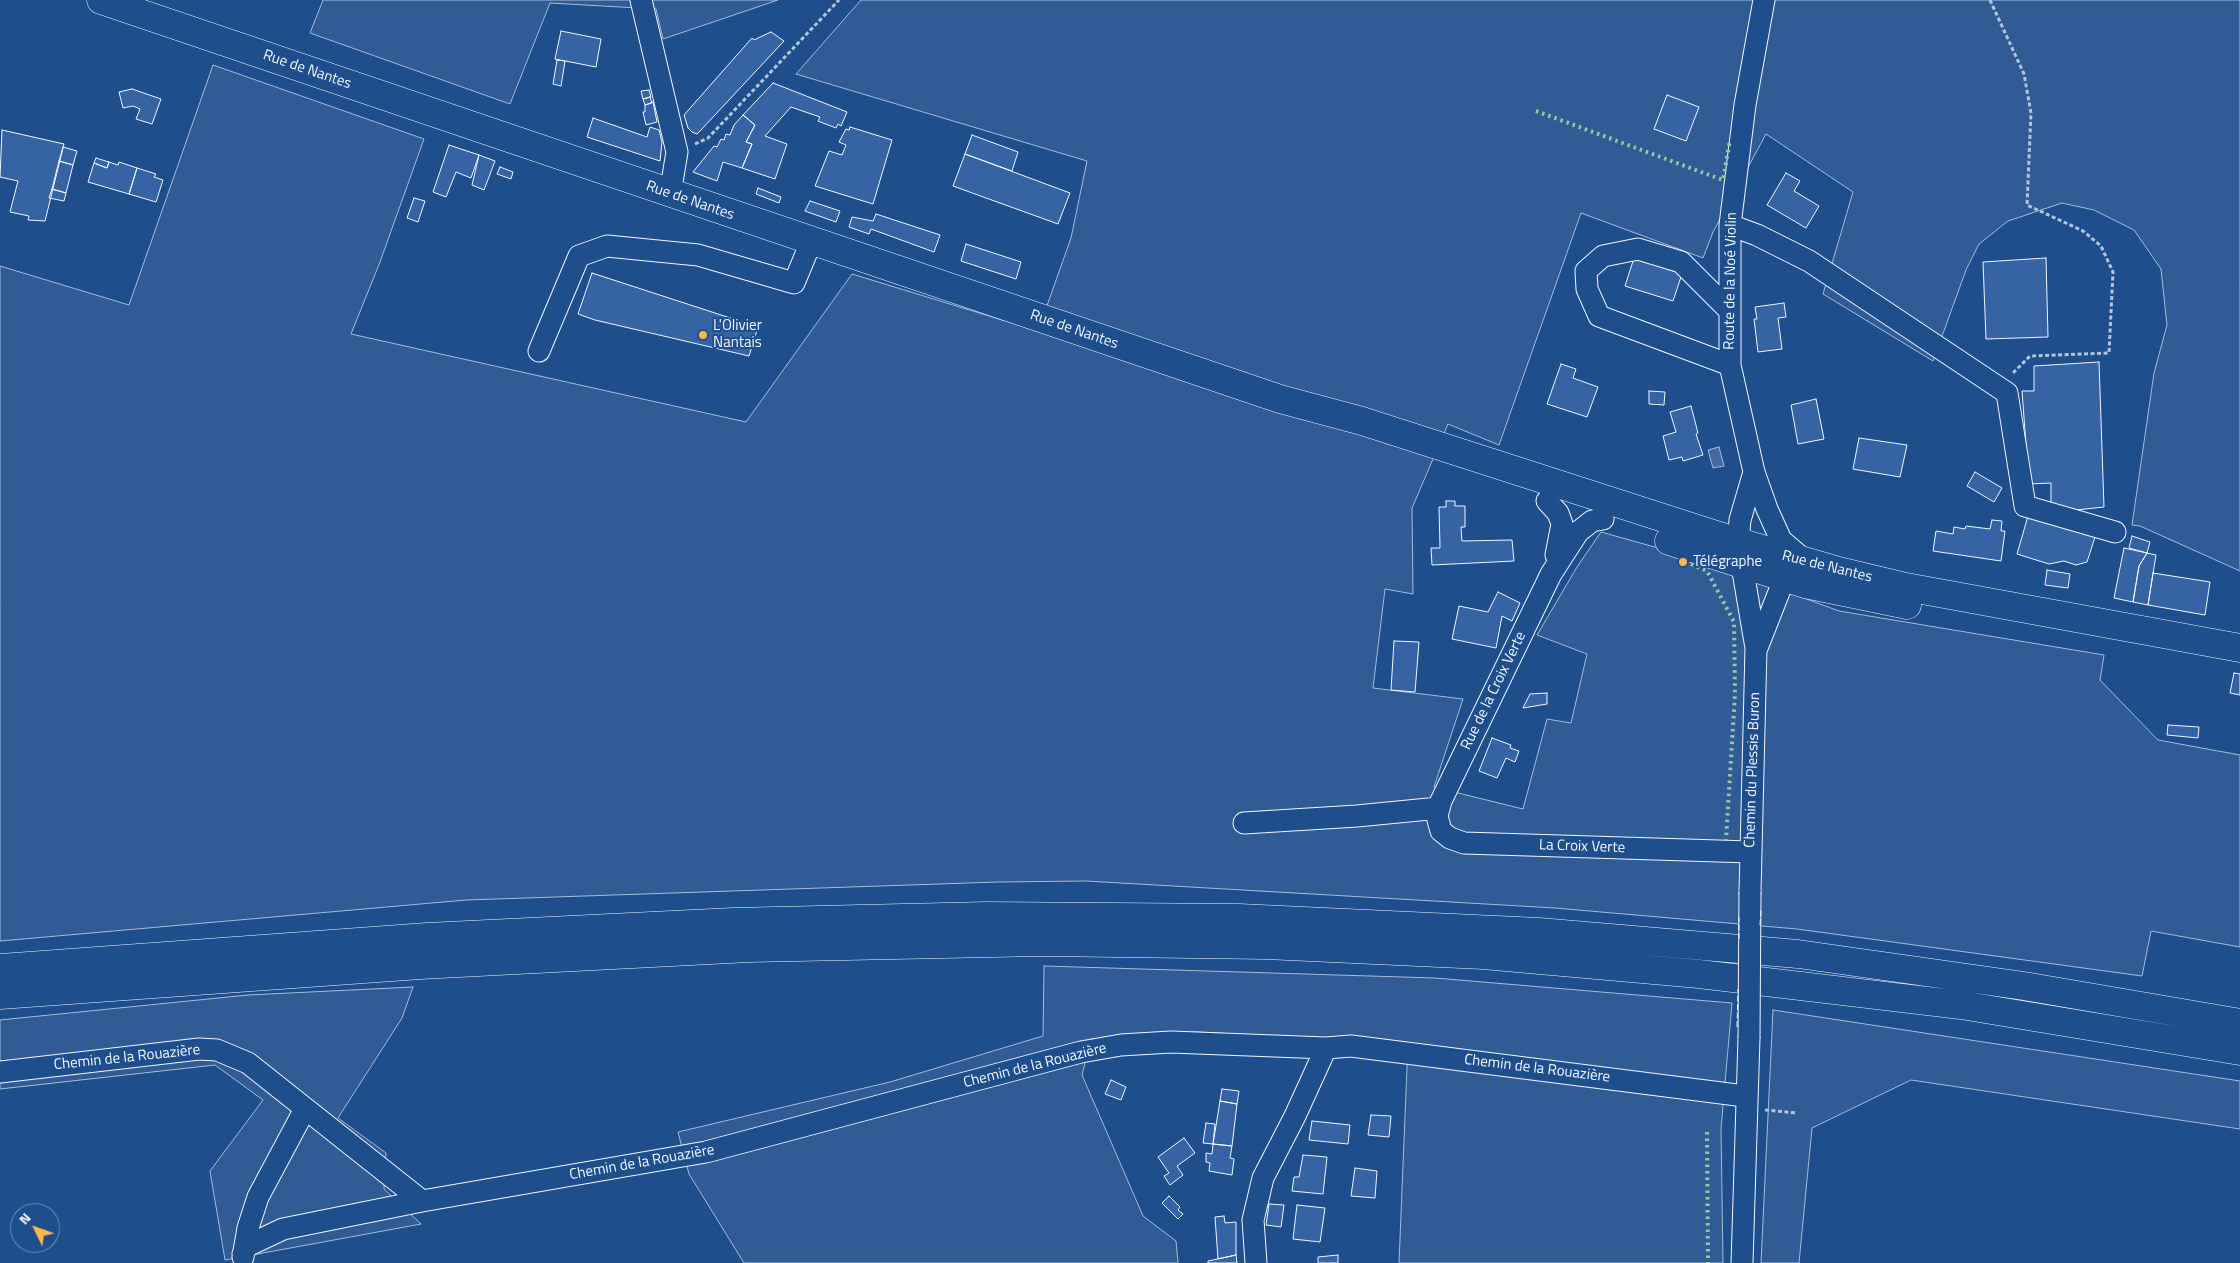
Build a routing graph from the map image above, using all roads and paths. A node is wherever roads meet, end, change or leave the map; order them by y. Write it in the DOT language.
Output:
graph roads {
  1 [pos="101,0"];
  2 [pos="641,0"];
  3 [pos="839,0"];
  4 [pos="1764,0"];
  5 [pos="1990,0"];
  6 [pos="677,152"];
  7 [pos="670,194"];
  8 [pos="1730,225"];
  9 [pos="811,242"];
  10 [pos="1730,311"];
  11 [pos="540,351"];
  12 [pos="1730,364"];
  13 [pos="2000,388"];
  14 [pos="1754,472"];
  15 [pos="1550,492"];
  16 [pos="1744,503"];
  17 [pos="1767,509"];
  18 [pos="1584,520"];
  19 [pos="2115,532"];
  20 [pos="1694,536"];
  21 [pos="1769,562"];
  22 [pos="1759,615"];
  23 [pos="2233,647"];
  24 [pos="1439,808"];
  25 [pos="1244,823"];
  26 [pos="1750,852"];
  27 [pos="0,968"];
  28 [pos="0,995"];
  29 [pos="2240,1023"];
  30 [pos="1326,1048"];
  31 [pos="2240,1051"];
  32 [pos="0,1072"];
  33 [pos="1747,1101"];
  34 [pos="305,1109"];
  35 [pos="1797,1113"];
  36 [pos="422,1201"];
  37 [pos="243,1259"];
  38 [pos="1256,1263"];
  39 [pos="1742,1263"];
  1 -- 7 [label="main road, Rue de Nantes"];
  2 -- 6 [label="street"];
  3 -- 6 [label="path"];
  4 -- 8 [label="street, Route de la Noé Violin"];
  5 -- 13 [label="path"];
  6 -- 7 [label="street"];
  7 -- 9 [label="main road, Rue de Nantes"];
  8 -- 10 [label="street, Route de la Noé Violin"];
  8 -- 13 [label="street"];
  9 -- 11 [label="street"];
  9 -- 15 [label="main road, Rue de Nantes"];
  10 -- 12 [label="street, Route de la Noé Violin"];
  10 -- 12 [label="street"];
  12 -- 14 [label="street, Route de la Noé Violin"];
  13 -- 19 [label="street"];
  14 -- 16 [label="street"];
  14 -- 17 [label="street, Route de la Noé Violin"];
  15 -- 18 [label="main road, Rue de Nantes"];
  15 -- 20 [label="main road, Rue de Nantes"];
  16 -- 20 [label="street"];
  16 -- 21 [label="street"];
  17 -- 21 [label="street, Route de la Noé Violin"];
  17 -- 21 [label="street, Route de la Noé Violin"];
  18 -- 20 [label="main road, Rue de Nantes"];
  18 -- 20 [label="main road"];
  18 -- 21 [label="main road"];
  18 -- 24 [label="street, Rue de la Croix Verte"];
  20 -- 21 [label="main road, Rue de Nantes"];
  20 -- 22 [label="street"];
  21 -- 22 [label="street"];
  21 -- 22 [label="street, Chemin du Plessis Buron"];
  21 -- 23 [label="main road, Rue de Nantes"];
  21 -- 23 [label="main road"];
  22 -- 26 [label="street, Chemin du Plessis Buron"];
  24 -- 25 [label="street"];
  24 -- 26 [label="street, La Croix Verte"];
  26 -- 33 [label="street, Chemin du Plessis Buron, bridge"];
  27 -- 29 [label="main road"];
  28 -- 31 [label="main road"];
  30 -- 33 [label="street, Chemin de la Rouazière"];
  30 -- 36 [label="street, Chemin de la Rouazière"];
  30 -- 38 [label="street"];
  32 -- 34 [label="street, Chemin de la Rouazière"];
  33 -- 35 [label="path"];
  33 -- 39 [label="street"];
  34 -- 36 [label="street, Chemin de la Rouazière"];
  34 -- 37 [label="street"];
  36 -- 37 [label="street"];
}
